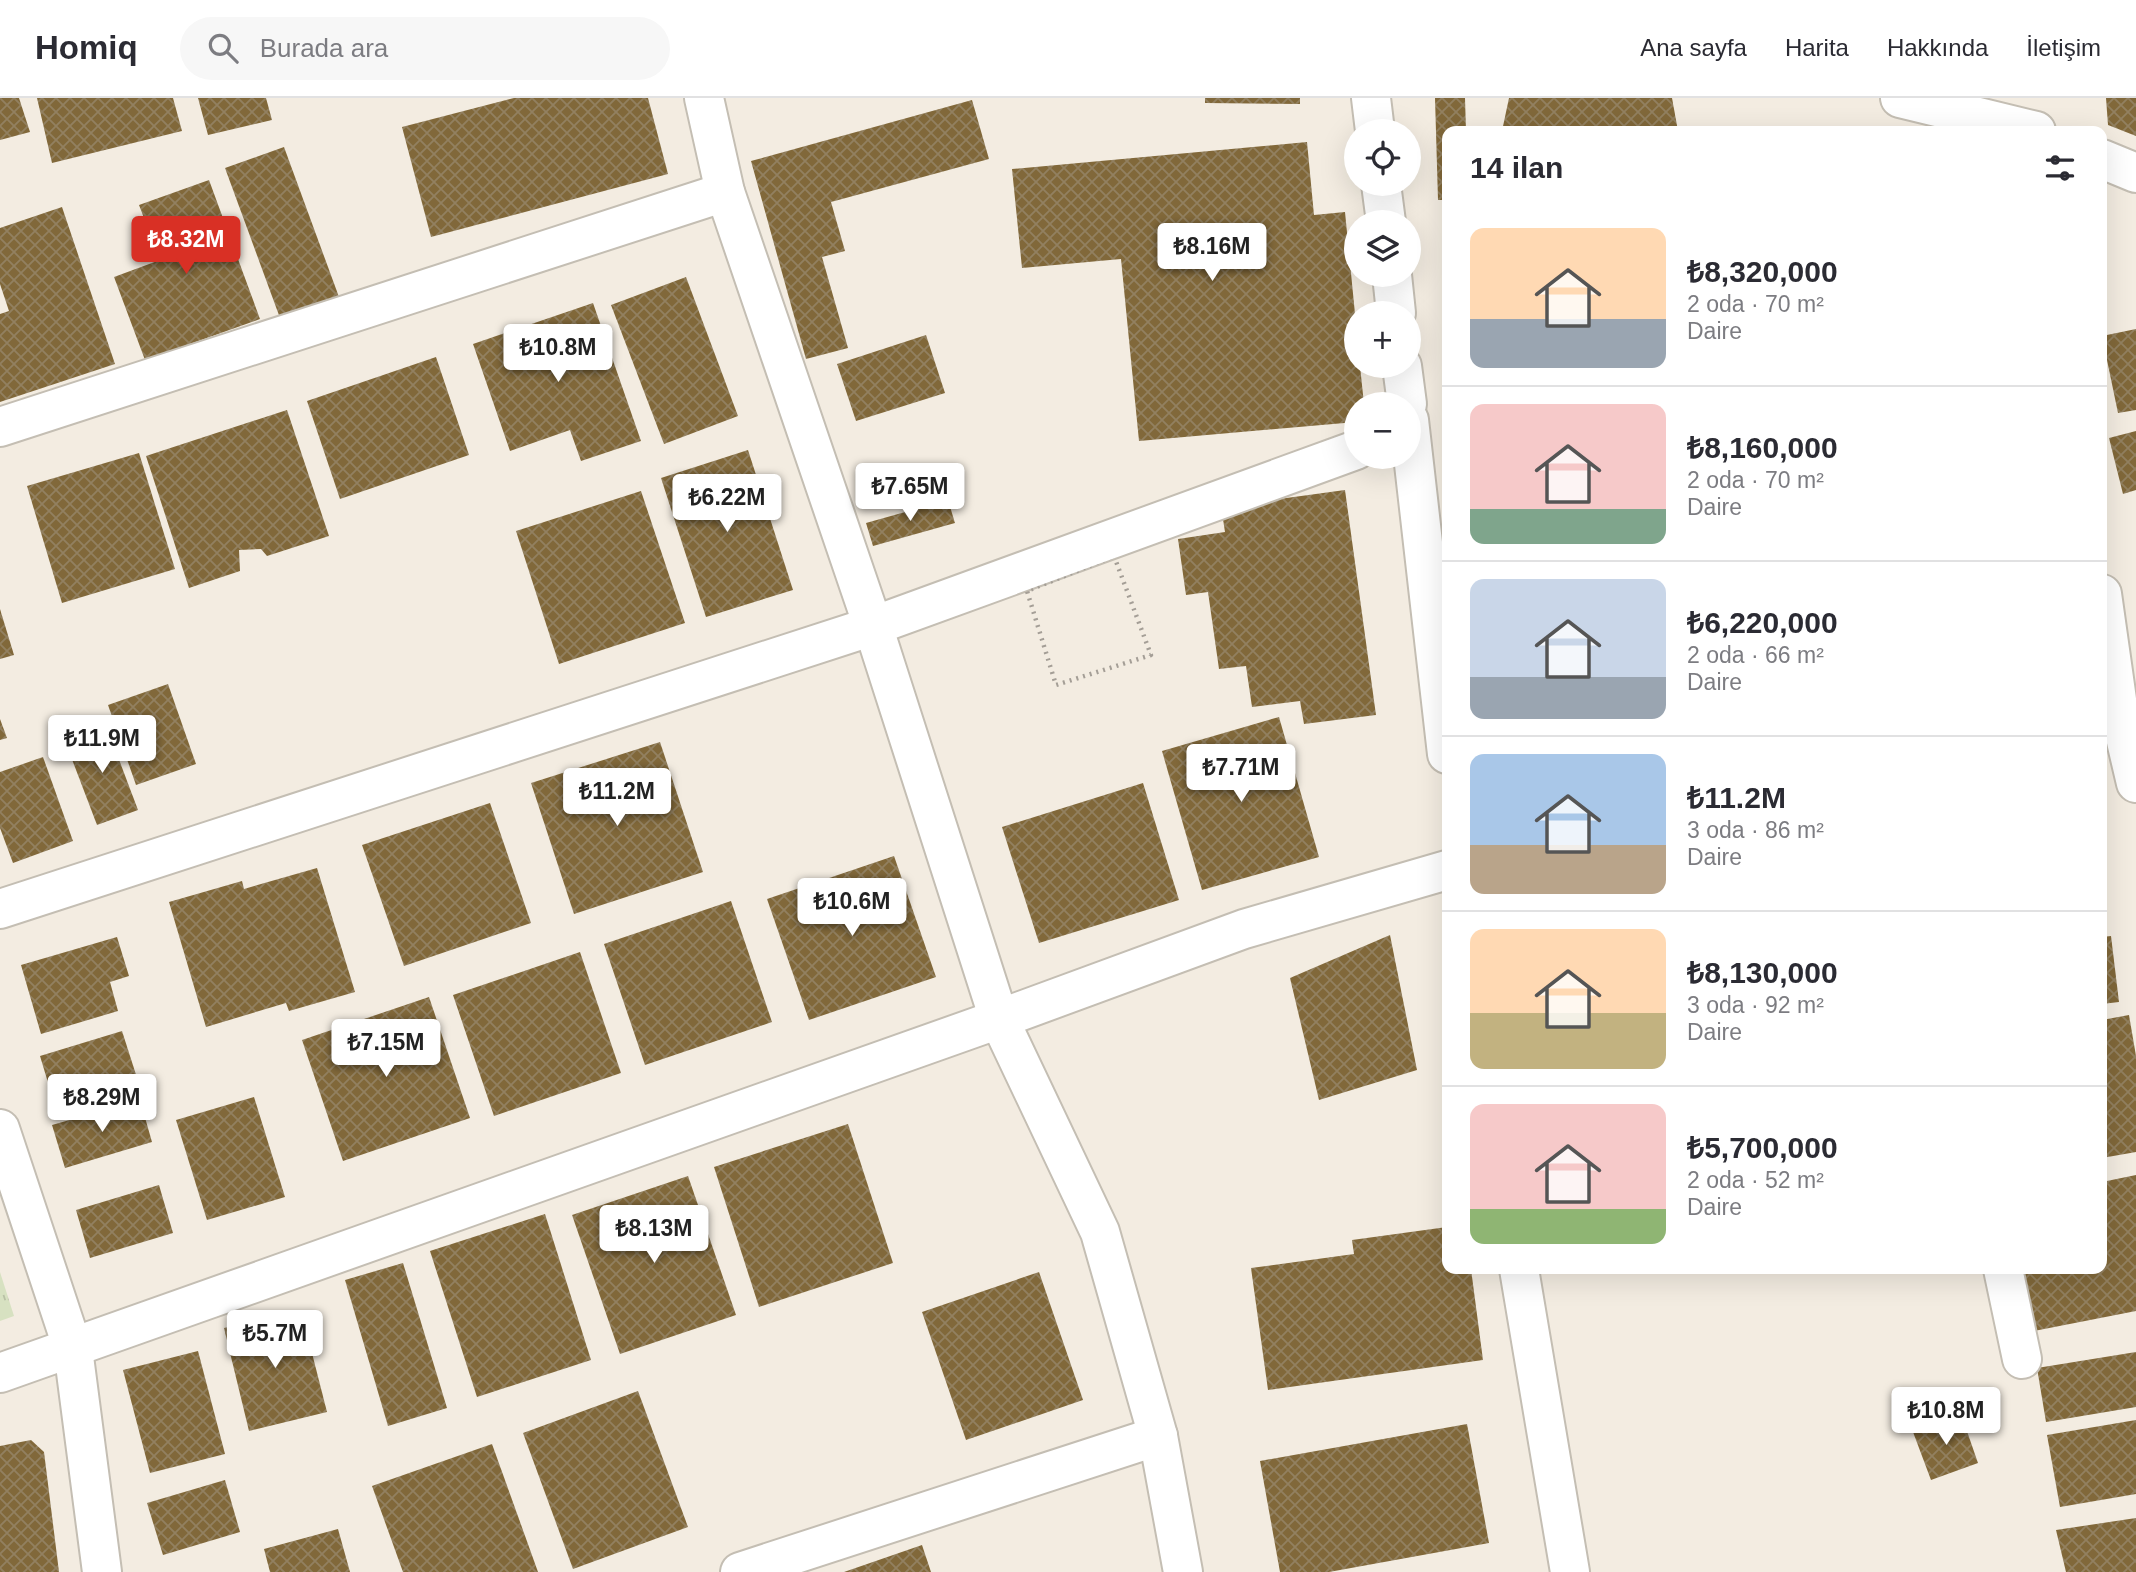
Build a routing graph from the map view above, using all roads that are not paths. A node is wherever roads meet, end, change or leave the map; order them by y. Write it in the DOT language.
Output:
graph roads {
  1 [pos="704,98"];
  2 [pos="1371,98"];
  3 [pos="1900,98"];
  4 [pos="2040,98"];
  5 [pos="1374,119"];
  6 [pos="2015,126"];
  7 [pos="2042,126"];
  8 [pos="2107,161"];
  9 [pos="2136,173"];
  10 [pos="725,192"];
  11 [pos="0,427"];
  12 [pos="1344,454"];
  13 [pos="1414,469"];
  14 [pos="873,626"];
  15 [pos="2107,666"];
  16 [pos="2110,709"];
  17 [pos="1442,710"];
  18 [pos="2136,783"];
  19 [pos="1442,871"];
  20 [pos="0,909"];
  21 [pos="999,1019"];
  22 [pos="0,1129"];
  23 [pos="1520,1274"];
  24 [pos="2004,1274"];
  25 [pos="73,1349"];
  26 [pos="2022,1359"];
  27 [pos="0,1373"];
  28 [pos="1158,1436"];
  29 [pos="102,1572"];
  30 [pos="740,1572"];
  31 [pos="1183,1572"];
  32 [pos="1570,1572"];
  1 -- 10 [label="street"];
  2 -- 5 [label="street"];
  3 -- 6 [label="street"];
  4 -- 7 [label="street"];
  8 -- 9 [label="street"];
  10 -- 11 [label="street"];
  10 -- 14 [label="street"];
  12 -- 14 [label="street"];
  13 -- 17 [label="street"];
  14 -- 20 [label="street"];
  14 -- 21 [label="street"];
  15 -- 16 [label="street"];
  16 -- 18 [label="street"];
  19 -- 21 [label="street"];
  21 -- 25 [label="street"];
  21 -- 28 [label="street"];
  22 -- 25 [label="street"];
  23 -- 32 [label="street"];
  24 -- 26 [label="street"];
  25 -- 27 [label="street"];
  25 -- 29 [label="street"];
  28 -- 30 [label="street"];
  28 -- 31 [label="street"];
}
